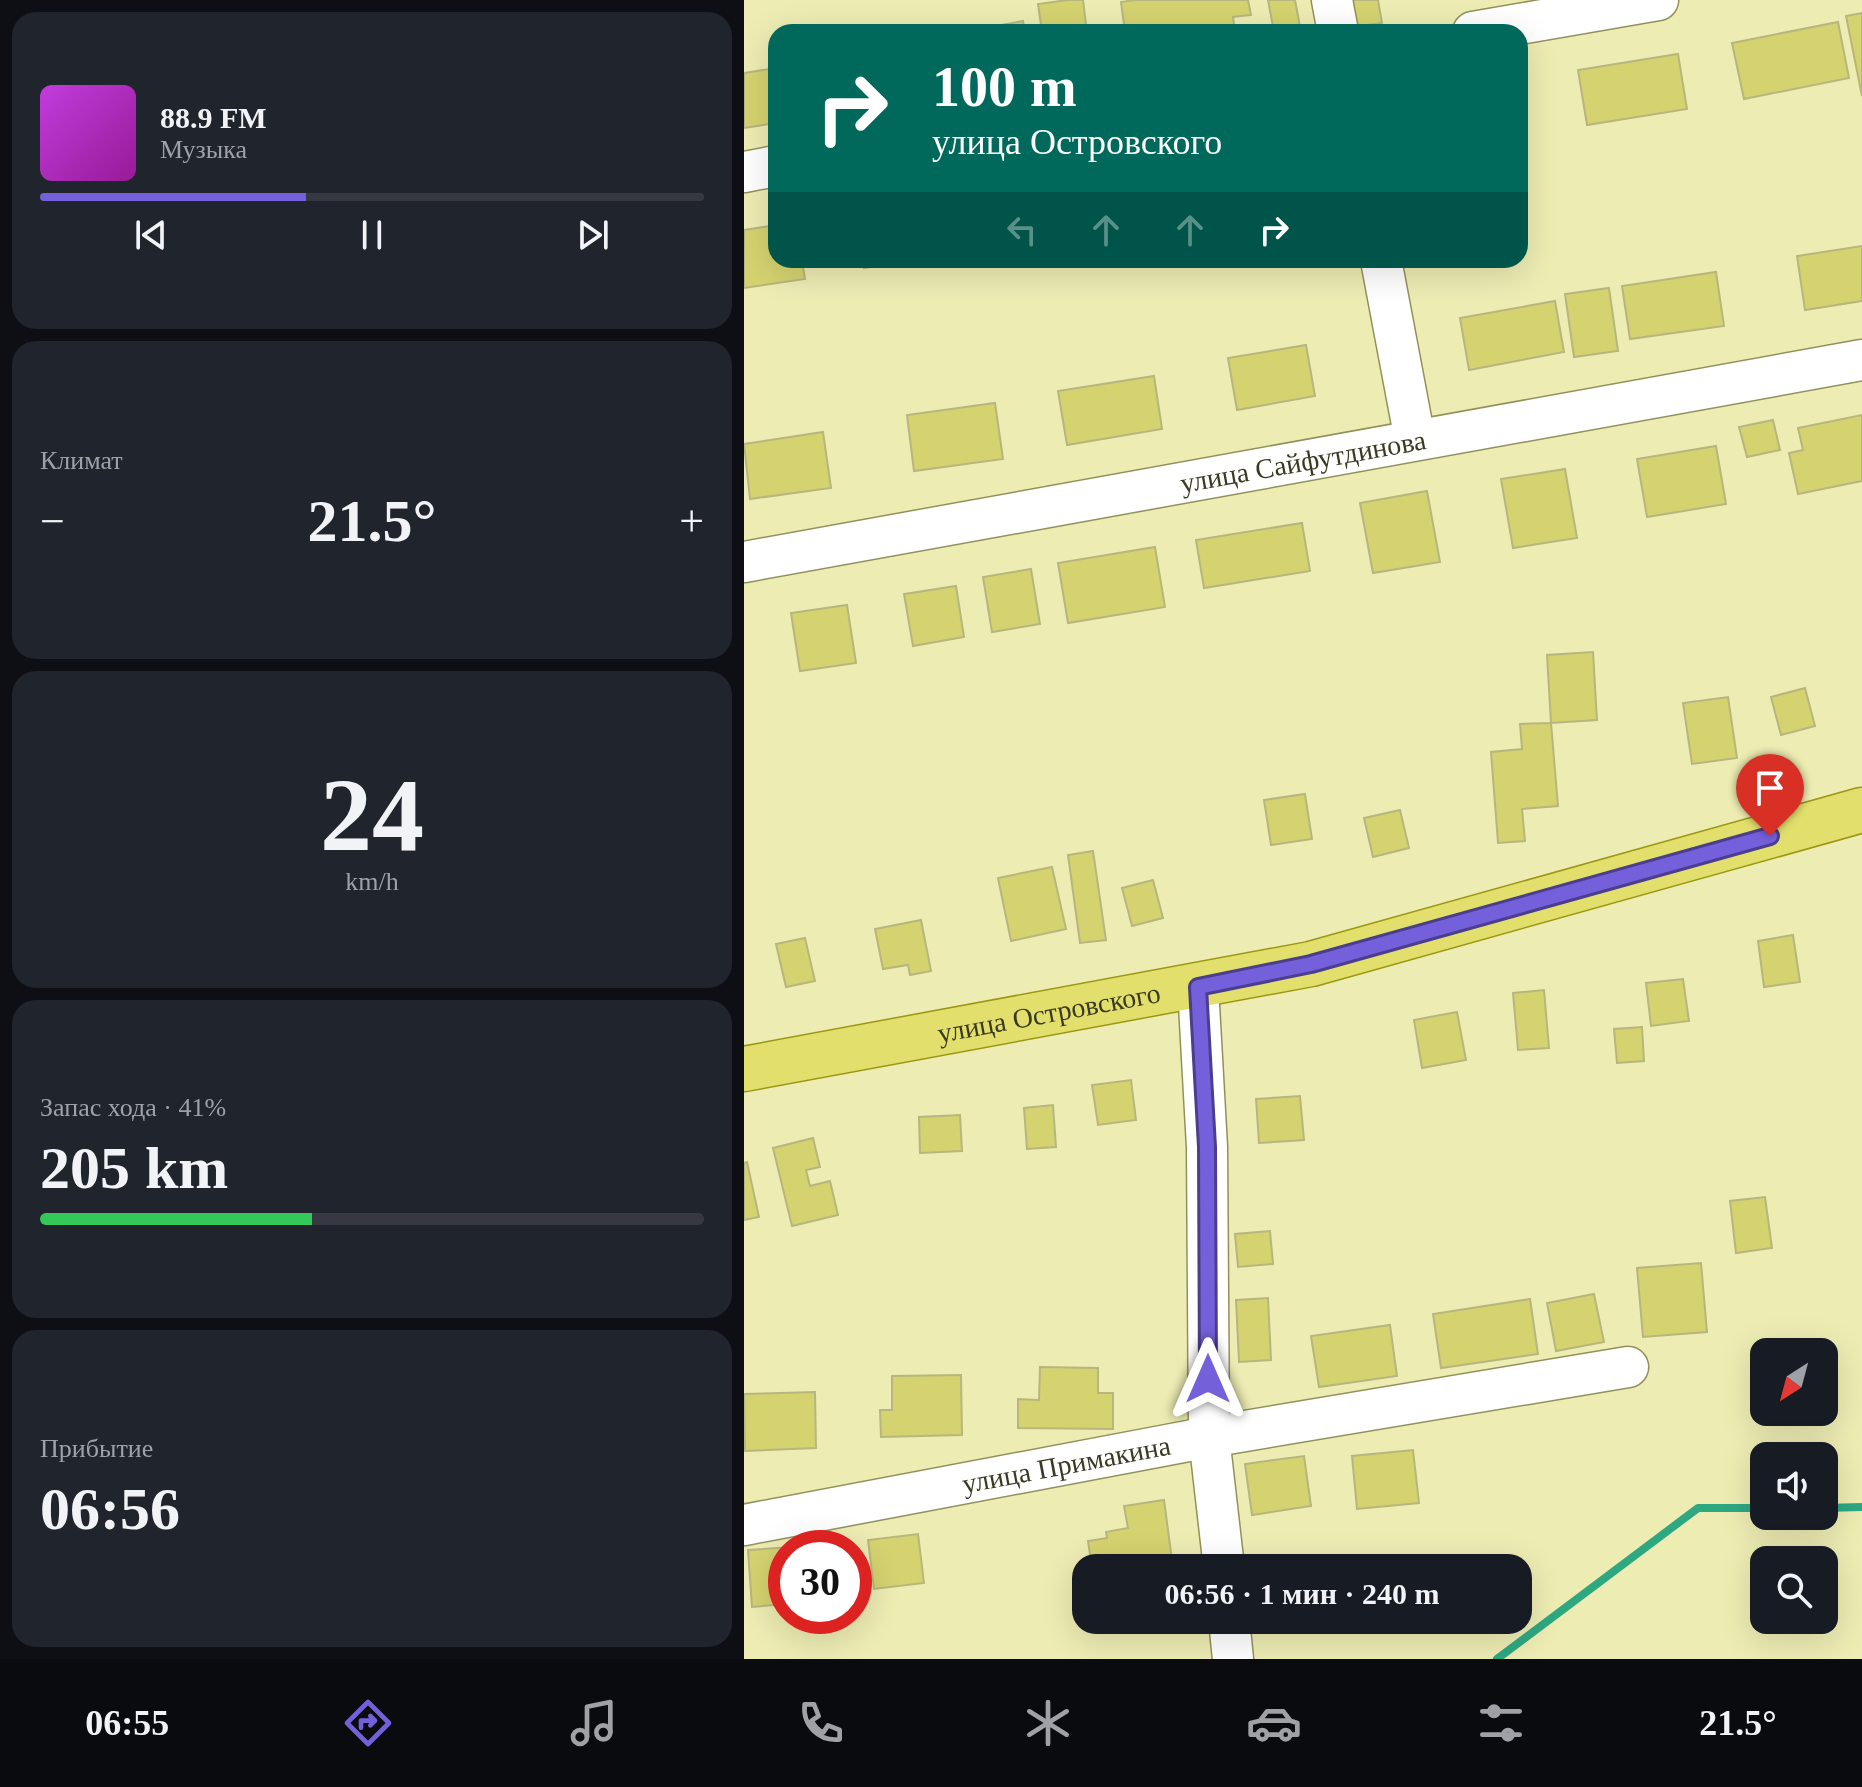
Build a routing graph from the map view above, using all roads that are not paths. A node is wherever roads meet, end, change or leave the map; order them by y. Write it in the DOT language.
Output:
graph roads {
  1 [pos="1332,0"];
  2 [pos="1658,0"];
  3 [pos="1336,24"];
  4 [pos="1519,24"];
  5 [pos="768,168"];
  6 [pos="744,172"];
  7 [pos="1383,268"];
  8 [pos="1862,360"];
  9 [pos="1415,440"];
  10 [pos="744,562"];
  11 [pos="1862,810"];
  12 [pos="1198,987"];
  13 [pos="744,1069"];
  14 [pos="1628,1367"];
  15 [pos="1209,1437"];
  16 [pos="744,1525"];
  17 [pos="1222,1554"];
  18 [pos="1230,1634"];
  19 [pos="1233,1659"];
  1 -- 3 [label="street"];
  2 -- 4 [label="street"];
  5 -- 6 [label="street"];
  7 -- 9 [label="street"];
  8 -- 9 [label="street, улица Сайфутдинова"];
  9 -- 10 [label="street, улица Сайфутдинова"];
  11 -- 12 [label="main road, улица Островского"];
  12 -- 13 [label="main road, улица Островского"];
  12 -- 15 [label="street"];
  14 -- 15 [label="street, улица Примакина"];
  15 -- 16 [label="street, улица Примакина"];
  15 -- 17 [label="street"];
  18 -- 19 [label="street"];
}
